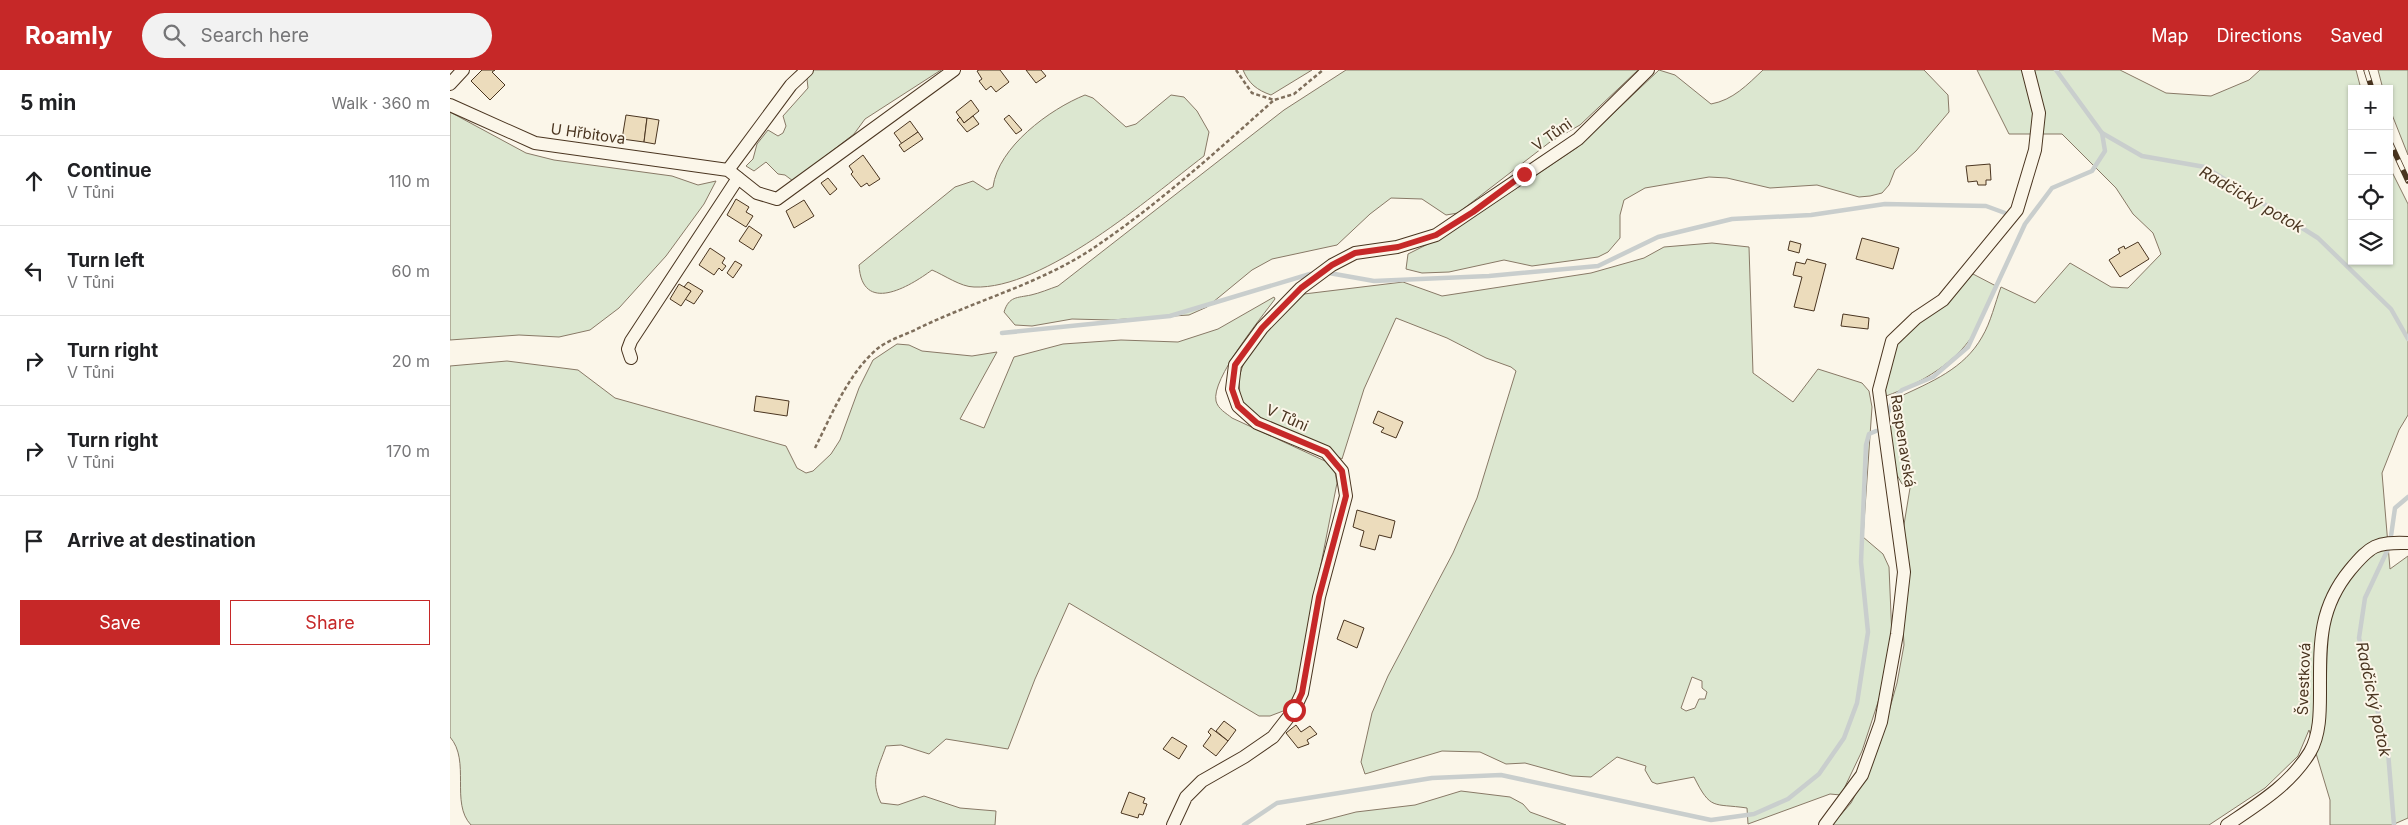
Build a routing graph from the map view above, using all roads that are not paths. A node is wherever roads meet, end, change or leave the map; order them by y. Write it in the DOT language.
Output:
graph roads {
  1 [pos="463,70"];
  2 [pos="807,70"];
  3 [pos="954,70"];
  4 [pos="1648,70"];
  5 [pos="2028,70"];
  6 [pos="450,84"];
  7 [pos="450,106"];
  8 [pos="733,174"];
  9 [pos="631,358"];
  10 [pos="2408,543"];
  11 [pos="1173,825"];
  12 [pos="1825,825"];
  13 [pos="2227,825"];
  1 -- 6 [label="street"];
  2 -- 8 [label="street"];
  3 -- 8 [label="street, U Hřbitova"];
  4 -- 11 [label="street, V Tůni"];
  5 -- 12 [label="street, Raspenavská"];
  7 -- 8 [label="street, U Hřbitova"];
  8 -- 9 [label="street"];
  10 -- 13 [label="street, Švestková"];
}
